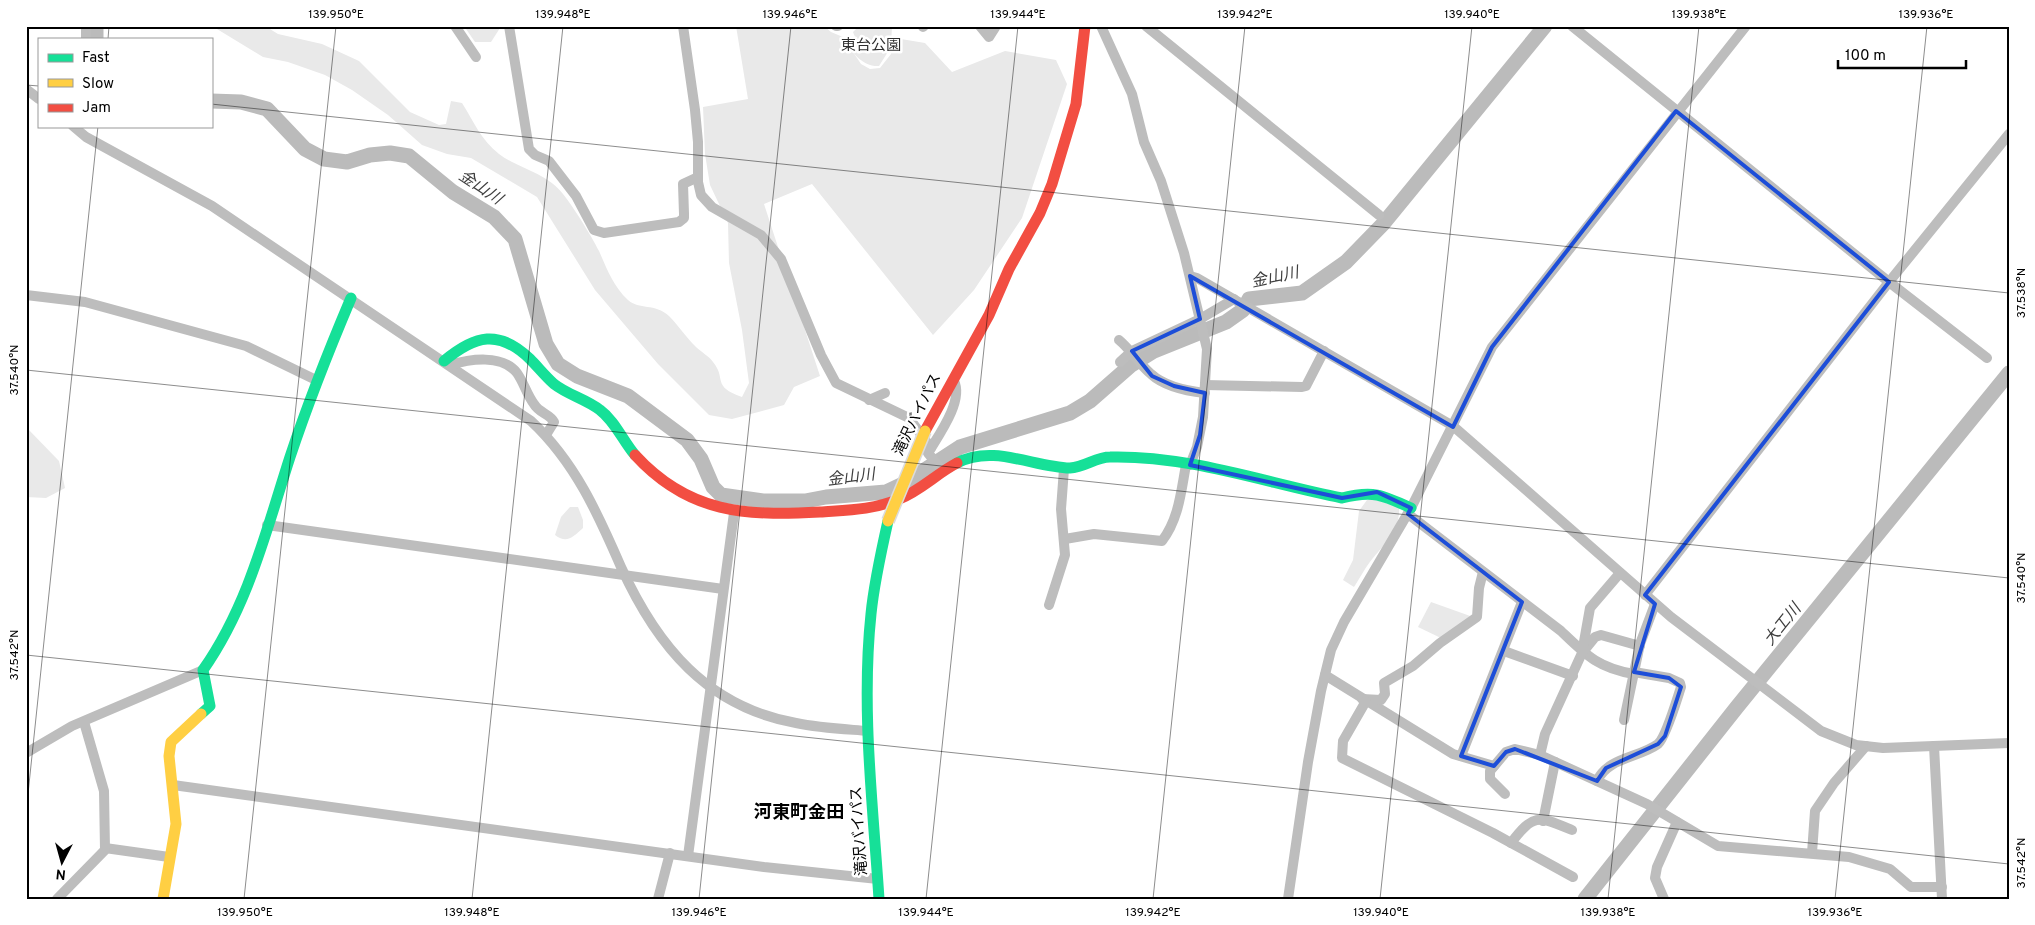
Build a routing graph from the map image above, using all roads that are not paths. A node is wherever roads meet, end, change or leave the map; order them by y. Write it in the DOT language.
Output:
graph roads {
  1 [pos="455,26"];
  2 [pos="509,26"];
  3 [pos="682,26"];
  4 [pos="980,26"];
  5 [pos="996,26"];
  6 [pos="1085,26"];
  7 [pos="1102,26"];
  8 [pos="1146,26"];
  9 [pos="1572,26"];
  10 [pos="1746,26"];
  11 [pos="476,57"];
  12 [pos="26,89"];
  13 [pos="38,98"];
  14 [pos="1676,111"];
  15 [pos="75,128"];
  16 [pos="2009,134"];
  17 [pos="698,177"];
  18 [pos="1379,215"];
  19 [pos="1190,276"];
  20 [pos="1889,282"];
  21 [pos="26,295"];
  22 [pos="350,298"];
  23 [pos="1234,299"];
  24 [pos="1200,320"];
  25 [pos="1119,340"];
  26 [pos="1132,351"];
  27 [pos="1324,351"];
  28 [pos="1987,358"];
  29 [pos="1120,362"];
  30 [pos="447,363"];
  31 [pos="953,379"];
  32 [pos="316,380"];
  33 [pos="1205,389"];
  34 [pos="885,393"];
  35 [pos="869,400"];
  36 [pos="1453,426"];
  37 [pos="546,435"];
  38 [pos="931,448"];
  39 [pos="1188,465"];
  40 [pos="1064,469"];
  41 [pos="942,470"];
  42 [pos="1409,511"];
  43 [pos="734,513"];
  44 [pos="267,525"];
  45 [pos="1065,539"];
  46 [pos="1483,572"];
  47 [pos="1620,574"];
  48 [pos="625,575"];
  49 [pos="724,589"];
  50 [pos="1645,595"];
  51 [pos="1522,602"];
  52 [pos="1655,604"];
  53 [pos="1049,605"];
  54 [pos="1640,646"];
  55 [pos="1504,652"];
  56 [pos="1582,653"];
  57 [pos="203,670"];
  58 [pos="1634,673"];
  59 [pos="1325,675"];
  60 [pos="1573,676"];
  61 [pos="710,687"];
  62 [pos="1364,700"];
  63 [pos="1624,720"];
  64 [pos="84,722"];
  65 [pos="868,731"];
  66 [pos="2009,743"];
  67 [pos="1866,746"];
  68 [pos="1934,746"];
  69 [pos="26,753"];
  70 [pos="1461,756"];
  71 [pos="1540,756"];
  72 [pos="1554,762"];
  73 [pos="1494,766"];
  74 [pos="1597,781"];
  75 [pos="173,785"];
  76 [pos="1505,794"];
  77 [pos="1542,821"];
  78 [pos="1677,822"];
  79 [pos="1572,830"];
  80 [pos="1511,843"];
  81 [pos="105,848"];
  82 [pos="1812,853"];
  83 [pos="670,854"];
  84 [pos="688,856"];
  85 [pos="169,857"];
  86 [pos="1573,877"];
  87 [pos="878,879"];
  88 [pos="1942,887"];
  89 [pos="57,899"];
  90 [pos="163,899"];
  91 [pos="658,899"];
  92 [pos="879,899"];
  93 [pos="1288,899"];
  94 [pos="1664,899"];
  95 [pos="1942,899"];
  1 -- 11 [label="street"];
  2 -- 17 [label="street"];
  3 -- 17 [label="street"];
  4 -- 5 [label="street"];
  6 -- 31 [label="main road, 滝沢バイパス"];
  7 -- 19 [label="street"];
  8 -- 18 [label="street"];
  9 -- 14 [label="street"];
  10 -- 14 [label="street"];
  12 -- 13 [label="street"];
  14 -- 20 [label="street"];
  14 -- 36 [label="street"];
  15 -- 22 [label="street"];
  16 -- 20 [label="street"];
  17 -- 35 [label="street"];
  19 -- 23 [label="street"];
  19 -- 24 [label="street"];
  20 -- 28 [label="street"];
  20 -- 50 [label="street"];
  21 -- 32 [label="street"];
  22 -- 30 [label="street"];
  22 -- 32 [label="main road"];
  23 -- 24 [label="street"];
  23 -- 27 [label="street"];
  24 -- 26 [label="street"];
  24 -- 33 [label="street"];
  25 -- 26 [label="street"];
  26 -- 29 [label="street"];
  26 -- 33 [label="street"];
  27 -- 33 [label="street"];
  27 -- 36 [label="street"];
  30 -- 37 [label="street"];
  30 -- 37 [label="street"];
  30 -- 43 [label="main road"];
  31 -- 38 [label="street"];
  31 -- 65 [label="main road, 滝沢バイパス, bridge"];
  32 -- 44 [label="main road"];
  33 -- 39 [label="street"];
  34 -- 35 [label="street"];
  35 -- 38 [label="street"];
  36 -- 42 [label="street"];
  36 -- 47 [label="street"];
  37 -- 48 [label="street"];
  38 -- 41 [label="street"];
  39 -- 40 [label="main road"];
  39 -- 42 [label="main road"];
  39 -- 45 [label="street"];
  40 -- 41 [label="main road"];
  40 -- 45 [label="street"];
  41 -- 43 [label="main road"];
  42 -- 46 [label="street"];
  42 -- 59 [label="street"];
  43 -- 49 [label="street"];
  44 -- 48 [label="street"];
  44 -- 57 [label="main road"];
  45 -- 53 [label="street"];
  46 -- 51 [label="street"];
  46 -- 62 [label="street"];
  47 -- 50 [label="street"];
  47 -- 56 [label="street"];
  48 -- 49 [label="street"];
  48 -- 61 [label="street"];
  49 -- 61 [label="street"];
  50 -- 52 [label="street"];
  51 -- 55 [label="street"];
  51 -- 56 [label="street"];
  52 -- 54 [label="street"];
  52 -- 67 [label="street"];
  54 -- 56 [label="street"];
  54 -- 58 [label="street"];
  55 -- 60 [label="street"];
  55 -- 70 [label="street"];
  56 -- 58 [label="street"];
  56 -- 60 [label="street"];
  57 -- 64 [label="street"];
  57 -- 75 [label="main road"];
  58 -- 63 [label="street"];
  58 -- 74 [label="street"];
  59 -- 62 [label="street"];
  59 -- 93 [label="street"];
  60 -- 71 [label="street"];
  61 -- 65 [label="street"];
  61 -- 84 [label="street"];
  62 -- 70 [label="street"];
  62 -- 80 [label="street"];
  64 -- 69 [label="street"];
  64 -- 81 [label="street"];
  65 -- 87 [label="main road, 滝沢バイパス"];
  66 -- 68 [label="street"];
  67 -- 68 [label="street"];
  67 -- 82 [label="street"];
  68 -- 88 [label="street"];
  70 -- 73 [label="street"];
  71 -- 72 [label="street"];
  71 -- 73 [label="street"];
  72 -- 74 [label="street"];
  72 -- 77 [label="street"];
  73 -- 76 [label="street"];
  74 -- 78 [label="street"];
  75 -- 83 [label="street"];
  75 -- 85 [label="main road"];
  77 -- 79 [label="street"];
  77 -- 80 [label="street"];
  78 -- 82 [label="street"];
  78 -- 94 [label="street"];
  80 -- 86 [label="street"];
  81 -- 85 [label="street"];
  81 -- 89 [label="street"];
  82 -- 88 [label="street"];
  83 -- 84 [label="street"];
  83 -- 91 [label="street"];
  84 -- 87 [label="street"];
  85 -- 90 [label="main road"];
  87 -- 92 [label="main road, 滝沢バイパス"];
  88 -- 95 [label="street"];
}
